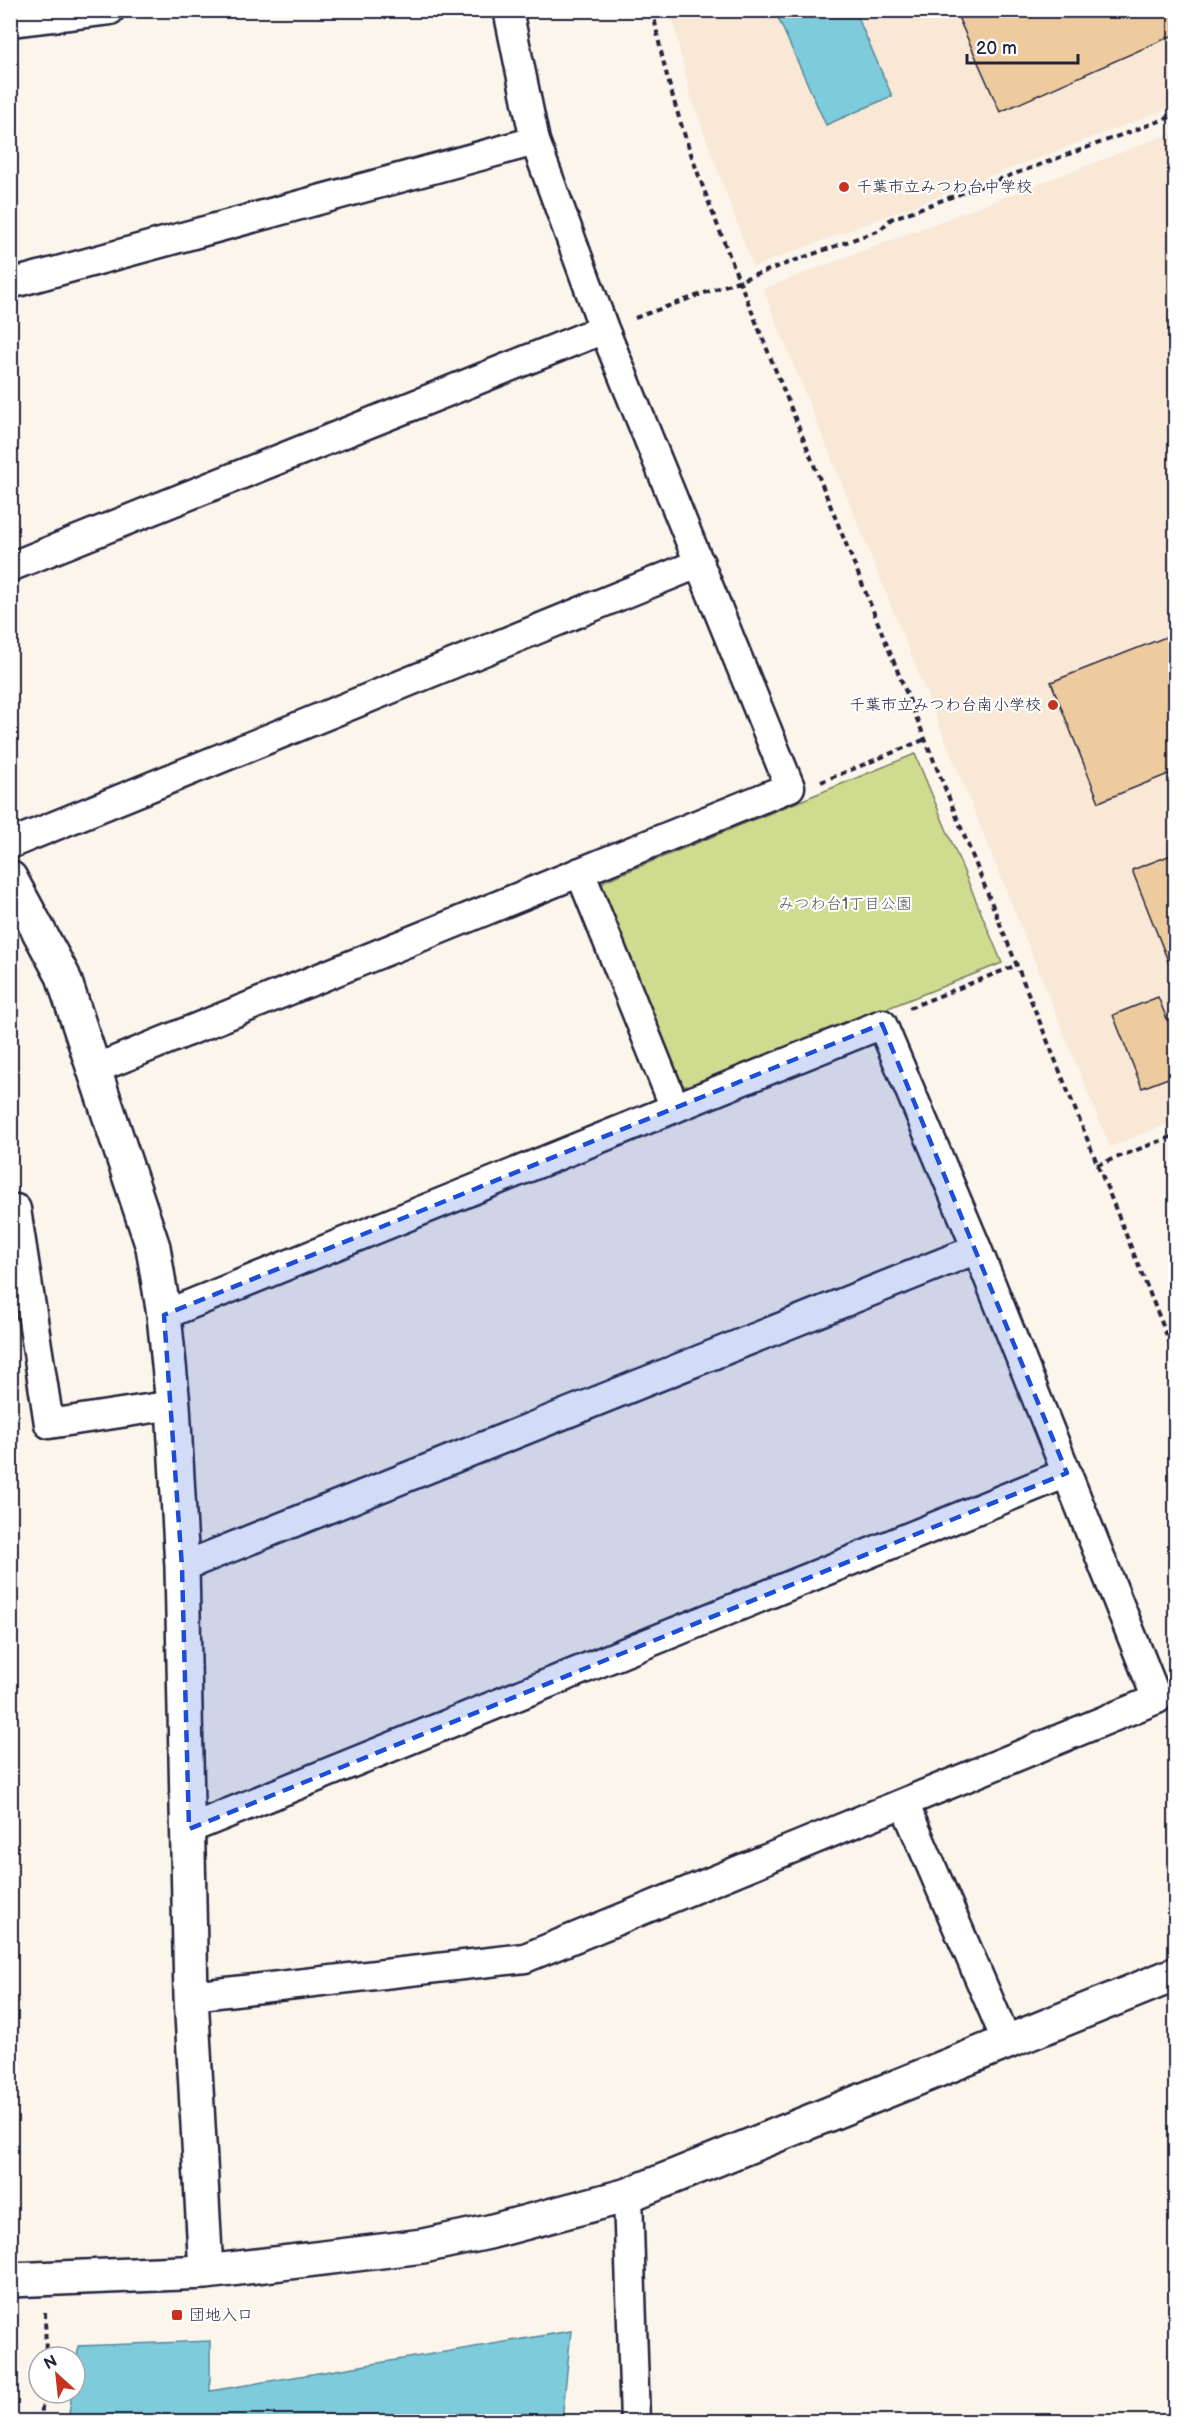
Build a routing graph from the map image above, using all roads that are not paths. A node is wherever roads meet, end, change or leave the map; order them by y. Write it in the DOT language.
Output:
graph roads {
  1 [pos="110,10"];
  2 [pos="508,10"];
  3 [pos="10,22"];
  4 [pos="535,141"];
  5 [pos="10,284"];
  6 [pos="604,329"];
  7 [pos="700,563"];
  8 [pos="10,567"];
  9 [pos="10,844"];
  10 [pos="580,872"];
  11 [pos="10,878"];
  12 [pos="95,1069"];
  13 [pos="675,1108"];
  14 [pos="16,1209"];
  15 [pos="977,1249"];
  16 [pos="164,1315"];
  17 [pos="173,1405"];
  18 [pos="1067,1473"];
  19 [pos="182,1567"];
  20 [pos="904,1803"];
  21 [pos="189,1828"];
  22 [pos="1176,1974"];
  23 [pos="191,1996"];
  24 [pos="1007,2042"];
  25 [pos="628,2195"];
  26 [pos="206,2272"];
  27 [pos="10,2280"];
  28 [pos="635,2421"];
  1 -- 3 [label="street"];
  2 -- 4 [label="street"];
  4 -- 5 [label="street"];
  4 -- 6 [label="street"];
  6 -- 7 [label="street"];
  6 -- 8 [label="street"];
  7 -- 9 [label="street"];
  7 -- 10 [label="street"];
  10 -- 12 [label="street"];
  10 -- 13 [label="street"];
  11 -- 12 [label="street"];
  12 -- 16 [label="street"];
  13 -- 15 [label="street"];
  13 -- 16 [label="street"];
  14 -- 17 [label="street"];
  15 -- 18 [label="street"];
  15 -- 19 [label="street"];
  16 -- 17 [label="street"];
  17 -- 19 [label="street"];
  18 -- 20 [label="street"];
  18 -- 21 [label="street"];
  19 -- 21 [label="street"];
  20 -- 23 [label="street"];
  20 -- 24 [label="street"];
  21 -- 23 [label="street"];
  22 -- 24 [label="street"];
  23 -- 26 [label="street"];
  24 -- 25 [label="street"];
  25 -- 26 [label="street"];
  25 -- 28 [label="street"];
  26 -- 27 [label="street"];
}
